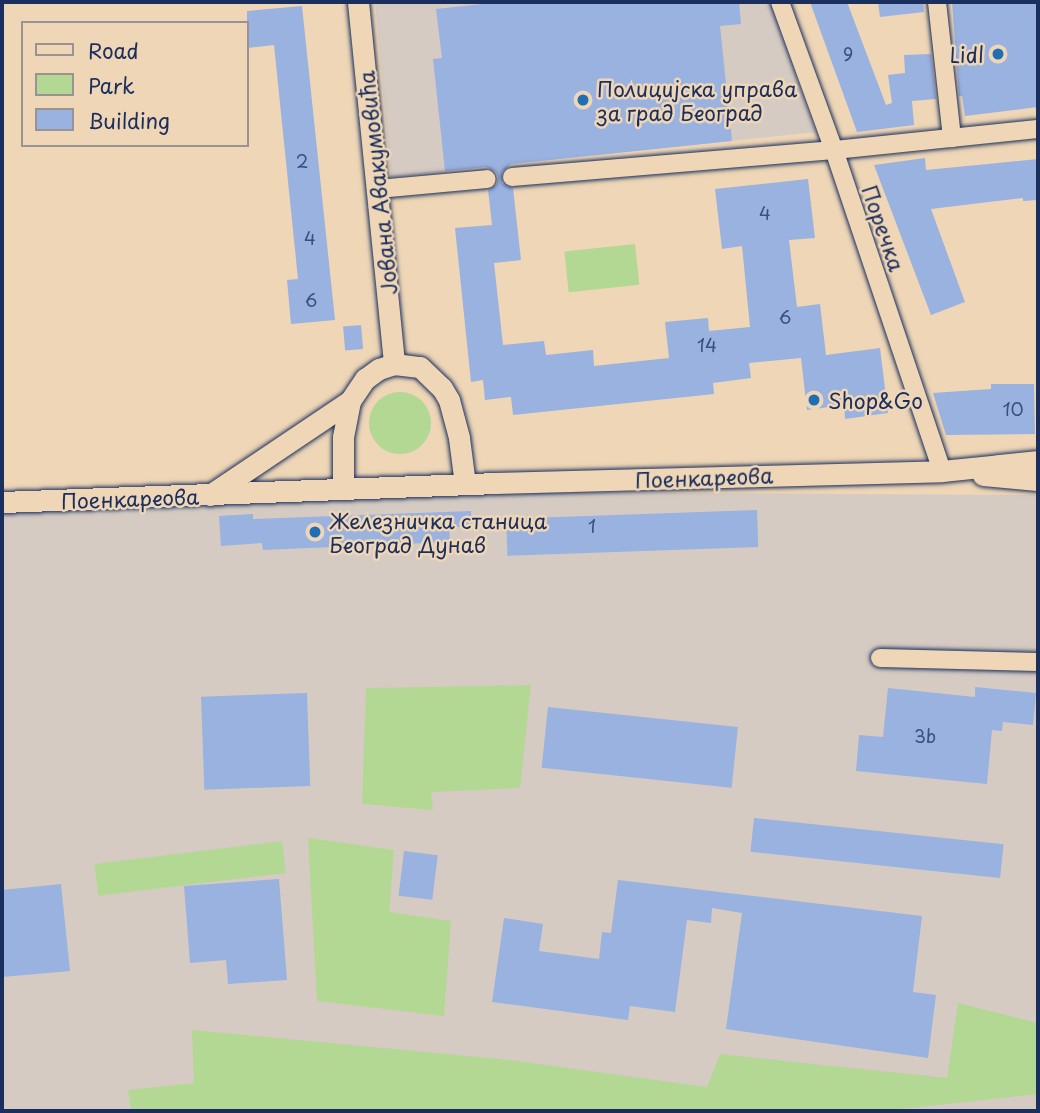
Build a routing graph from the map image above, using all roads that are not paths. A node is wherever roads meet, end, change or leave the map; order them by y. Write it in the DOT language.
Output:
graph roads {
  1 [pos="358,2"];
  2 [pos="780,2"];
  3 [pos="937,2"];
  4 [pos="1038,128"];
  5 [pos="952,138"];
  6 [pos="827,150"];
  7 [pos="512,177"];
  8 [pos="487,179"];
  9 [pos="378,188"];
  10 [pos="394,364"];
  11 [pos="350,401"];
  12 [pos="1038,461"];
  13 [pos="942,471"];
  14 [pos="1038,480"];
  15 [pos="465,484"];
  16 [pos="342,489"];
  17 [pos="210,495"];
  18 [pos="2,502"];
  19 [pos="880,658"];
  20 [pos="1038,662"];
  1 -- 9 [label="street, Јована Авакумовића"];
  2 -- 6 [label="street, Поречка"];
  3 -- 5 [label="street"];
  4 -- 5 [label="street"];
  5 -- 6 [label="street"];
  6 -- 7 [label="street"];
  6 -- 13 [label="street, Поречка"];
  8 -- 9 [label="street"];
  9 -- 10 [label="street, Јована Авакумовића"];
  10 -- 11 [label="street"];
  10 -- 15 [label="street"];
  11 -- 16 [label="street"];
  11 -- 17 [label="street"];
  12 -- 13 [label="street, Поенкареова"];
  13 -- 14 [label="street, Поенкареова"];
  13 -- 15 [label="street, Поенкареова"];
  15 -- 16 [label="street, Поенкареова"];
  16 -- 17 [label="street, Поенкареова"];
  17 -- 18 [label="street, Поенкареова"];
  19 -- 20 [label="street"];
}
